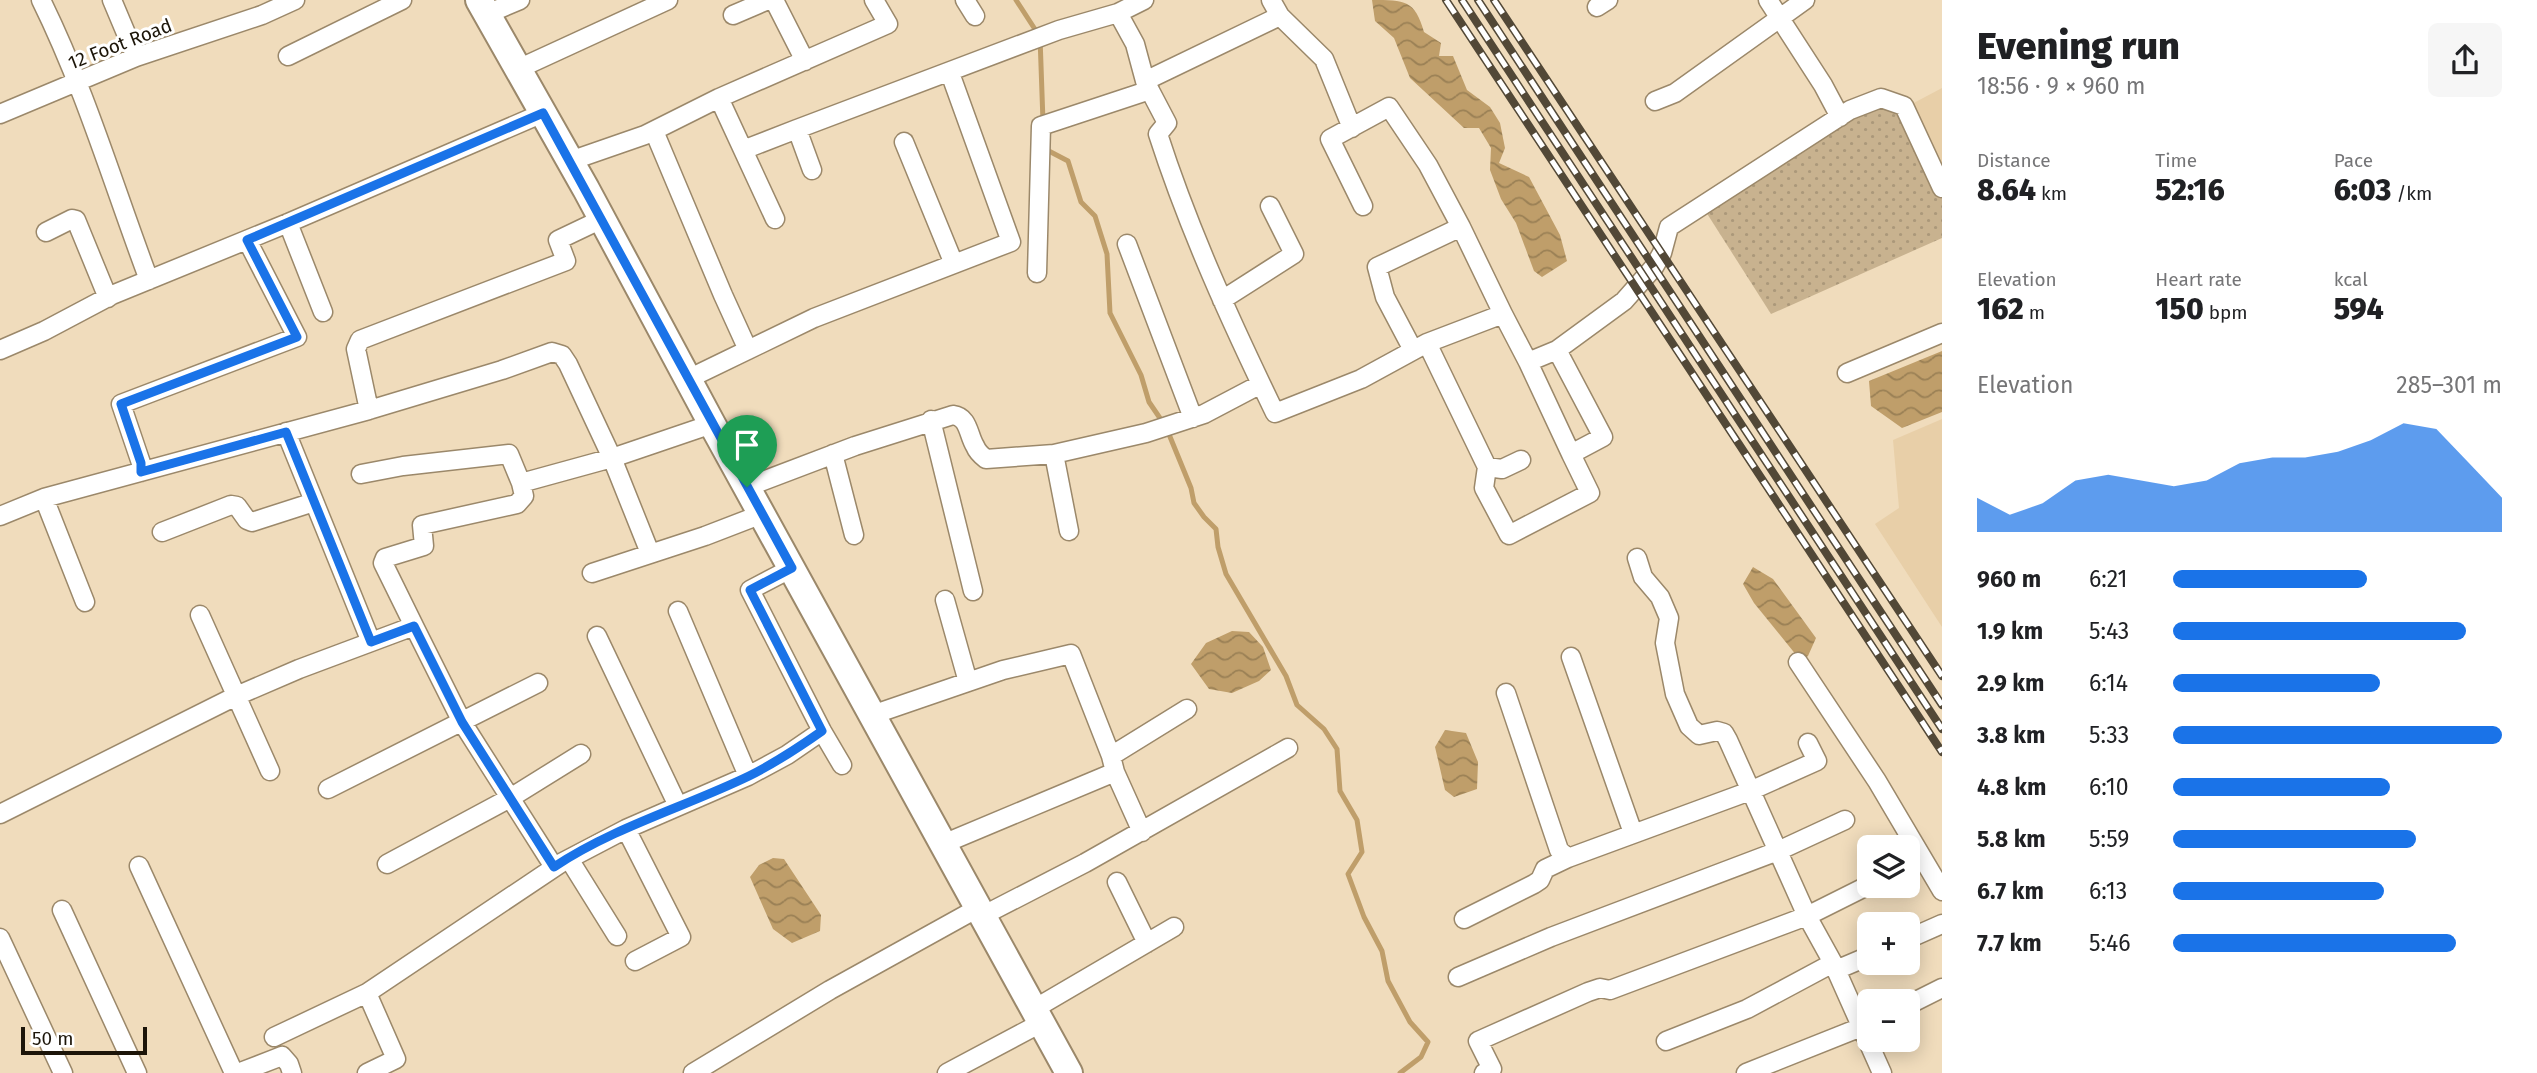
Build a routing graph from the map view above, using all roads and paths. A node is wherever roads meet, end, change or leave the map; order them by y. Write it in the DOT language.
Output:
graph roads {
  1 [pos="41,0"];
  2 [pos="112,0"];
  3 [pos="295,0"];
  4 [pos="402,0"];
  5 [pos="520,0"];
  6 [pos="668,0"];
  7 [pos="768,0"];
  8 [pos="774,0"];
  9 [pos="874,0"];
  10 [pos="965,0"];
  11 [pos="1768,0"];
  12 [pos="1805,0"];
  13 [pos="1138,2"];
  14 [pos="483,7"];
  15 [pos="1275,8"];
  16 [pos="1118,13"];
  17 [pos="733,15"];
  18 [pos="975,16"];
  19 [pos="1780,16"];
  20 [pos="288,56"];
  21 [pos="136,57"];
  22 [pos="805,61"];
  23 [pos="518,69"];
  24 [pos="950,73"];
  25 [pos="76,83"];
  26 [pos="1148,86"];
  27 [pos="719,98"];
  28 [pos="1655,101"];
  29 [pos="543,113"];
  30 [pos="0,114"];
  31 [pos="1840,117"];
  32 [pos="1352,128"];
  33 [pos="797,129"];
  34 [pos="654,131"];
  35 [pos="904,142"];
  36 [pos="743,150"];
  37 [pos="570,160"];
  38 [pos="812,170"];
  39 [pos="1942,188"];
  40 [pos="1270,206"];
  41 [pos="1363,206"];
  42 [pos="602,219"];
  43 [pos="775,219"];
  44 [pos="288,223"];
  45 [pos="1461,227"];
  46 [pos="46,232"];
  47 [pos="247,240"];
  48 [pos="1127,244"];
  49 [pos="954,264"];
  50 [pos="1037,273"];
  51 [pos="149,280"];
  52 [pos="108,298"];
  53 [pos="1222,300"];
  54 [pos="323,312"];
  55 [pos="1503,314"];
  56 [pos="1942,334"];
  57 [pos="1420,346"];
  58 [pos="0,350"];
  59 [pos="748,350"];
  60 [pos="1557,350"];
  61 [pos="1528,362"];
  62 [pos="1847,373"];
  63 [pos="688,379"];
  64 [pos="1261,384"];
  65 [pos="369,410"];
  66 [pos="1193,418"];
  67 [pos="932,421"];
  68 [pos="712,424"];
  69 [pos="286,432"];
  70 [pos="833,454"];
  71 [pos="1054,454"];
  72 [pos="1570,454"];
  73 [pos="612,458"];
  74 [pos="1521,460"];
  75 [pos="1487,467"];
  76 [pos="141,472"];
  77 [pos="360,474"];
  78 [pos="521,483"];
  79 [pos="747,487"];
  80 [pos="44,498"];
  81 [pos="314,502"];
  82 [pos="762,514"];
  83 [pos="0,516"];
  84 [pos="1069,531"];
  85 [pos="162,532"];
  86 [pos="853,535"];
  87 [pos="650,553"];
  88 [pos="1637,558"];
  89 [pos="792,568"];
  90 [pos="592,573"];
  91 [pos="973,591"];
  92 [pos="945,600"];
  93 [pos="85,602"];
  94 [pos="678,611"];
  95 [pos="200,615"];
  96 [pos="414,626"];
  97 [pos="597,636"];
  98 [pos="371,642"];
  99 [pos="1571,657"];
  100 [pos="1798,662"];
  101 [pos="968,682"];
  102 [pos="538,683"];
  103 [pos="1506,693"];
  104 [pos="234,696"];
  105 [pos="1187,709"];
  106 [pos="872,715"];
  107 [pos="462,722"];
  108 [pos="822,731"];
  109 [pos="1808,743"];
  110 [pos="1289,748"];
  111 [pos="581,754"];
  112 [pos="1113,764"];
  113 [pos="842,765"];
  114 [pos="270,771"];
  115 [pos="748,776"];
  116 [pos="328,789"];
  117 [pos="1750,792"];
  118 [pos="510,798"];
  119 [pos="678,806"];
  120 [pos="0,814"];
  121 [pos="1845,820"];
  122 [pos="626,829"];
  123 [pos="1142,832"];
  124 [pos="1633,833"];
  125 [pos="1902,835"];
  126 [pos="943,844"];
  127 [pos="1778,851"];
  128 [pos="1568,858"];
  129 [pos="561,863"];
  130 [pos="387,864"];
  131 [pos="139,866"];
  132 [pos="1920,867"];
  133 [pos="1118,883"];
  134 [pos="1857,891"];
  135 [pos="1942,891"];
  136 [pos="62,910"];
  137 [pos="980,912"];
  138 [pos="1807,916"];
  139 [pos="1464,919"];
  140 [pos="1942,924"];
  141 [pos="1174,927"];
  142 [pos="1920,934"];
  143 [pos="617,936"];
  144 [pos="0,938"];
  145 [pos="1147,943"];
  146 [pos="1857,960"];
  147 [pos="635,961"];
  148 [pos="1834,967"];
  149 [pos="1458,977"];
  150 [pos="1942,988"];
  151 [pos="367,993"];
  152 [pos="1920,999"];
  153 [pos="1857,1011"];
  154 [pos="1038,1016"];
  155 [pos="1857,1029"];
  156 [pos="274,1037"];
  157 [pos="1666,1041"];
  158 [pos="1874,1052"];
  159 [pos="64,1073"];
  160 [pos="137,1073"];
  161 [pos="236,1073"];
  162 [pos="292,1073"];
  163 [pos="367,1073"];
  164 [pos="693,1073"];
  165 [pos="947,1073"];
  166 [pos="1069,1073"];
  167 [pos="1484,1073"];
  168 [pos="1746,1073"];
  169 [pos="1882,1073"];
  1 -- 25 [label="street"];
  2 -- 21 [label="street"];
  3 -- 21 [label="street, 12 Foot Road"];
  4 -- 20 [label="street"];
  5 -- 14 [label="street"];
  6 -- 23 [label="street"];
  7 -- 17 [label="street"];
  8 -- 22 [label="street"];
  9 -- 22 [label="street"];
  10 -- 18 [label="street"];
  11 -- 19 [label="street"];
  12 -- 19 [label="street"];
  13 -- 16 [label="street"];
  14 -- 23 [label="street"];
  15 -- 26 [label="street"];
  15 -- 32 [label="street"];
  16 -- 24 [label="street"];
  16 -- 26 [label="street"];
  19 -- 28 [label="street"];
  19 -- 31 [label="street"];
  21 -- 25 [label="street, 12 Foot Road"];
  22 -- 27 [label="street"];
  23 -- 29 [label="street"];
  24 -- 33 [label="street"];
  24 -- 49 [label="street"];
  25 -- 30 [label="street, 12 Foot Road"];
  25 -- 51 [label="street"];
  26 -- 50 [label="street"];
  26 -- 53 [label="street"];
  27 -- 34 [label="street"];
  27 -- 36 [label="street"];
  29 -- 37 [label="street"];
  29 -- 44 [label="street"];
  31 -- 39 [label="street"];
  31 -- 60 [label="street"];
  32 -- 41 [label="street"];
  32 -- 45 [label="street"];
  33 -- 36 [label="street"];
  33 -- 38 [label="street"];
  34 -- 37 [label="street"];
  34 -- 59 [label="street"];
  35 -- 49 [label="street"];
  36 -- 43 [label="street"];
  37 -- 42 [label="street"];
  40 -- 53 [label="street"];
  42 -- 63 [label="street"];
  42 -- 65 [label="street"];
  44 -- 47 [label="street"];
  44 -- 54 [label="street"];
  45 -- 55 [label="street"];
  45 -- 57 [label="street"];
  46 -- 52 [label="street"];
  47 -- 51 [label="street"];
  47 -- 76 [label="street"];
  48 -- 66 [label="street"];
  49 -- 59 [label="street"];
  51 -- 52 [label="street"];
  52 -- 58 [label="street"];
  53 -- 64 [label="street"];
  55 -- 57 [label="street"];
  55 -- 61 [label="street"];
  56 -- 62 [label="street"];
  57 -- 64 [label="street"];
  57 -- 75 [label="street"];
  59 -- 63 [label="street"];
  60 -- 61 [label="street"];
  60 -- 72 [label="street"];
  61 -- 72 [label="street"];
  63 -- 68 [label="street"];
  64 -- 66 [label="street"];
  65 -- 69 [label="street"];
  65 -- 73 [label="street"];
  66 -- 71 [label="street"];
  67 -- 70 [label="street"];
  67 -- 71 [label="street"];
  67 -- 91 [label="street"];
  68 -- 73 [label="street"];
  68 -- 79 [label="street"];
  69 -- 76 [label="street"];
  69 -- 81 [label="street"];
  70 -- 79 [label="street"];
  70 -- 86 [label="street"];
  71 -- 84 [label="street"];
  72 -- 75 [label="street"];
  73 -- 78 [label="street"];
  73 -- 87 [label="street"];
  74 -- 75 [label="street"];
  76 -- 80 [label="street"];
  77 -- 78 [label="street"];
  78 -- 96 [label="street"];
  79 -- 82 [label="street"];
  80 -- 83 [label="street"];
  80 -- 93 [label="street"];
  81 -- 85 [label="street"];
  81 -- 98 [label="street"];
  82 -- 87 [label="street"];
  82 -- 89 [label="street"];
  87 -- 90 [label="street"];
  88 -- 117 [label="street"];
  89 -- 106 [label="street"];
  89 -- 108 [label="street"];
  92 -- 101 [label="street"];
  94 -- 115 [label="street"];
  95 -- 104 [label="street"];
  96 -- 98 [label="street"];
  96 -- 107 [label="street"];
  97 -- 119 [label="street"];
  98 -- 104 [label="street"];
  99 -- 124 [label="street"];
  100 -- 125 [label="street"];
  101 -- 106 [label="street"];
  101 -- 112 [label="street"];
  102 -- 107 [label="street"];
  103 -- 128 [label="street"];
  104 -- 114 [label="street"];
  104 -- 120 [label="street"];
  105 -- 112 [label="street"];
  106 -- 126 [label="street"];
  107 -- 116 [label="street"];
  107 -- 118 [label="street"];
  108 -- 113 [label="street"];
  108 -- 115 [label="street"];
  109 -- 117 [label="street"];
  110 -- 123 [label="street"];
  111 -- 118 [label="street"];
  112 -- 123 [label="street"];
  112 -- 126 [label="street"];
  115 -- 119 [label="street"];
  117 -- 124 [label="street"];
  117 -- 127 [label="street"];
  118 -- 129 [label="street"];
  118 -- 130 [label="street"];
  119 -- 122 [label="street"];
  121 -- 127 [label="street"];
  122 -- 129 [label="street"];
  122 -- 147 [label="street"];
  123 -- 137 [label="street"];
  124 -- 128 [label="street"];
  126 -- 137 [label="street"];
  127 -- 138 [label="street"];
  127 -- 149 [label="street"];
  128 -- 139 [label="street"];
  129 -- 143 [label="street"];
  129 -- 151 [label="street"];
  131 -- 161 [label="street"];
  132 -- 135 [label="street"];
  133 -- 145 [label="street"];
  134 -- 138 [label="street"];
  136 -- 160 [label="street"];
  137 -- 154 [label="street"];
  137 -- 164 [label="street"];
  138 -- 148 [label="street"];
  138 -- 167 [label="street"];
  140 -- 142 [label="street"];
  141 -- 145 [label="street"];
  144 -- 159 [label="street"];
  145 -- 154 [label="street"];
  146 -- 148 [label="street"];
  148 -- 153 [label="street"];
  148 -- 157 [label="street"];
  150 -- 152 [label="street"];
  151 -- 156 [label="street"];
  151 -- 163 [label="street"];
  154 -- 165 [label="street"];
  154 -- 166 [label="street"];
  155 -- 168 [label="street"];
  158 -- 169 [label="street"];
  161 -- 162 [label="street"];
}
